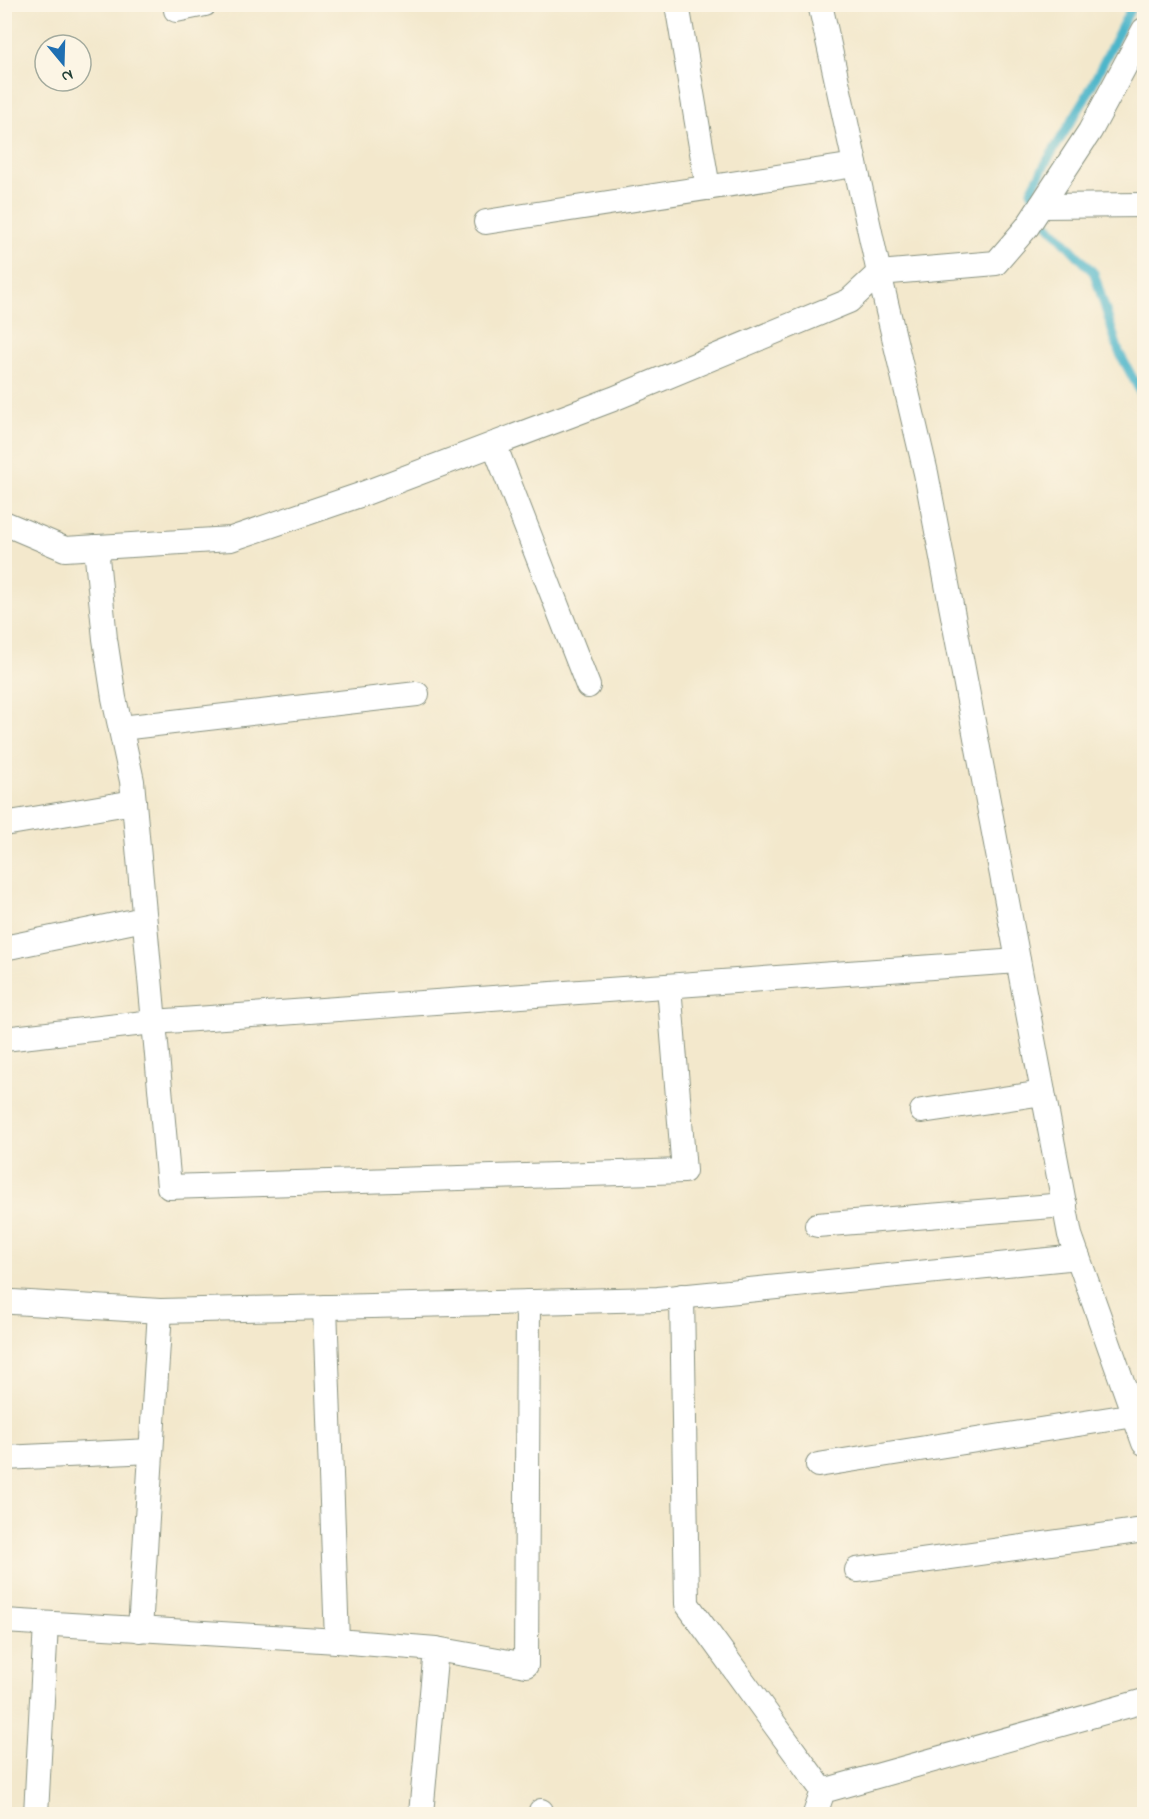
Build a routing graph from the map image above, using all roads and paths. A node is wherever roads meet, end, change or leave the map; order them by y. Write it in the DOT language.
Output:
graph roads {
  1 [pos="205,4"];
  2 [pos="677,4"];
  3 [pos="820,4"];
  4 [pos="176,10"];
  5 [pos="1144,30"];
  6 [pos="855,165"];
  7 [pos="708,188"];
  8 [pos="1144,205"];
  9 [pos="1041,206"];
  10 [pos="486,222"];
  11 [pos="879,273"];
  12 [pos="494,444"];
  13 [pos="4,523"];
  14 [pos="96,547"];
  15 [pos="588,686"];
  16 [pos="417,694"];
  17 [pos="121,728"];
  18 [pos="134,802"];
  19 [pos="4,824"];
  20 [pos="144,919"];
  21 [pos="4,948"];
  22 [pos="1018,961"];
  23 [pos="669,986"];
  24 [pos="153,1022"];
  25 [pos="4,1039"];
  26 [pos="1043,1093"];
  27 [pos="922,1111"];
  28 [pos="1065,1205"];
  29 [pos="817,1225"];
  30 [pos="1078,1257"];
  31 [pos="682,1296"];
  32 [pos="13,1302"];
  33 [pos="528,1302"];
  34 [pos="325,1307"];
  35 [pos="160,1311"];
  36 [pos="1135,1386"];
  37 [pos="1135,1415"];
  38 [pos="1144,1443"];
  39 [pos="151,1450"];
  40 [pos="4,1458"];
  41 [pos="818,1465"];
  42 [pos="1144,1530"];
  43 [pos="857,1570"];
  44 [pos="4,1621"];
  45 [pos="46,1624"];
  46 [pos="140,1630"];
  47 [pos="337,1641"];
  48 [pos="436,1649"];
  49 [pos="1144,1701"];
  50 [pos="823,1791"];
  51 [pos="36,1815"];
  52 [pos="422,1815"];
  53 [pos="815,1815"];
  1 -- 4 [label="street"];
  2 -- 7 [label="street"];
  3 -- 6 [label="street"];
  5 -- 9 [label="street"];
  6 -- 7 [label="street"];
  6 -- 11 [label="street"];
  7 -- 10 [label="street"];
  8 -- 9 [label="street"];
  9 -- 11 [label="street"];
  11 -- 12 [label="street"];
  11 -- 22 [label="street"];
  12 -- 14 [label="street"];
  12 -- 15 [label="street"];
  13 -- 14 [label="street"];
  14 -- 17 [label="street"];
  16 -- 17 [label="street"];
  17 -- 18 [label="street"];
  18 -- 19 [label="street"];
  18 -- 20 [label="street"];
  20 -- 21 [label="street"];
  20 -- 24 [label="street"];
  22 -- 23 [label="street"];
  22 -- 26 [label="street"];
  23 -- 24 [label="street"];
  23 -- 24 [label="street"];
  24 -- 25 [label="street"];
  26 -- 27 [label="street"];
  26 -- 28 [label="street"];
  28 -- 29 [label="street"];
  28 -- 30 [label="street"];
  30 -- 31 [label="street"];
  30 -- 36 [label="street"];
  31 -- 33 [label="street"];
  31 -- 50 [label="street"];
  32 -- 35 [label="street"];
  33 -- 34 [label="street"];
  33 -- 48 [label="street"];
  34 -- 35 [label="street"];
  34 -- 47 [label="street"];
  35 -- 39 [label="street"];
  36 -- 37 [label="street"];
  37 -- 38 [label="street"];
  37 -- 41 [label="street"];
  39 -- 40 [label="street"];
  39 -- 46 [label="street"];
  42 -- 43 [label="street"];
  44 -- 45 [label="street"];
  45 -- 46 [label="street"];
  45 -- 51 [label="street"];
  46 -- 47 [label="street"];
  47 -- 48 [label="street"];
  48 -- 52 [label="street"];
  49 -- 50 [label="street"];
  50 -- 53 [label="street"];
}
